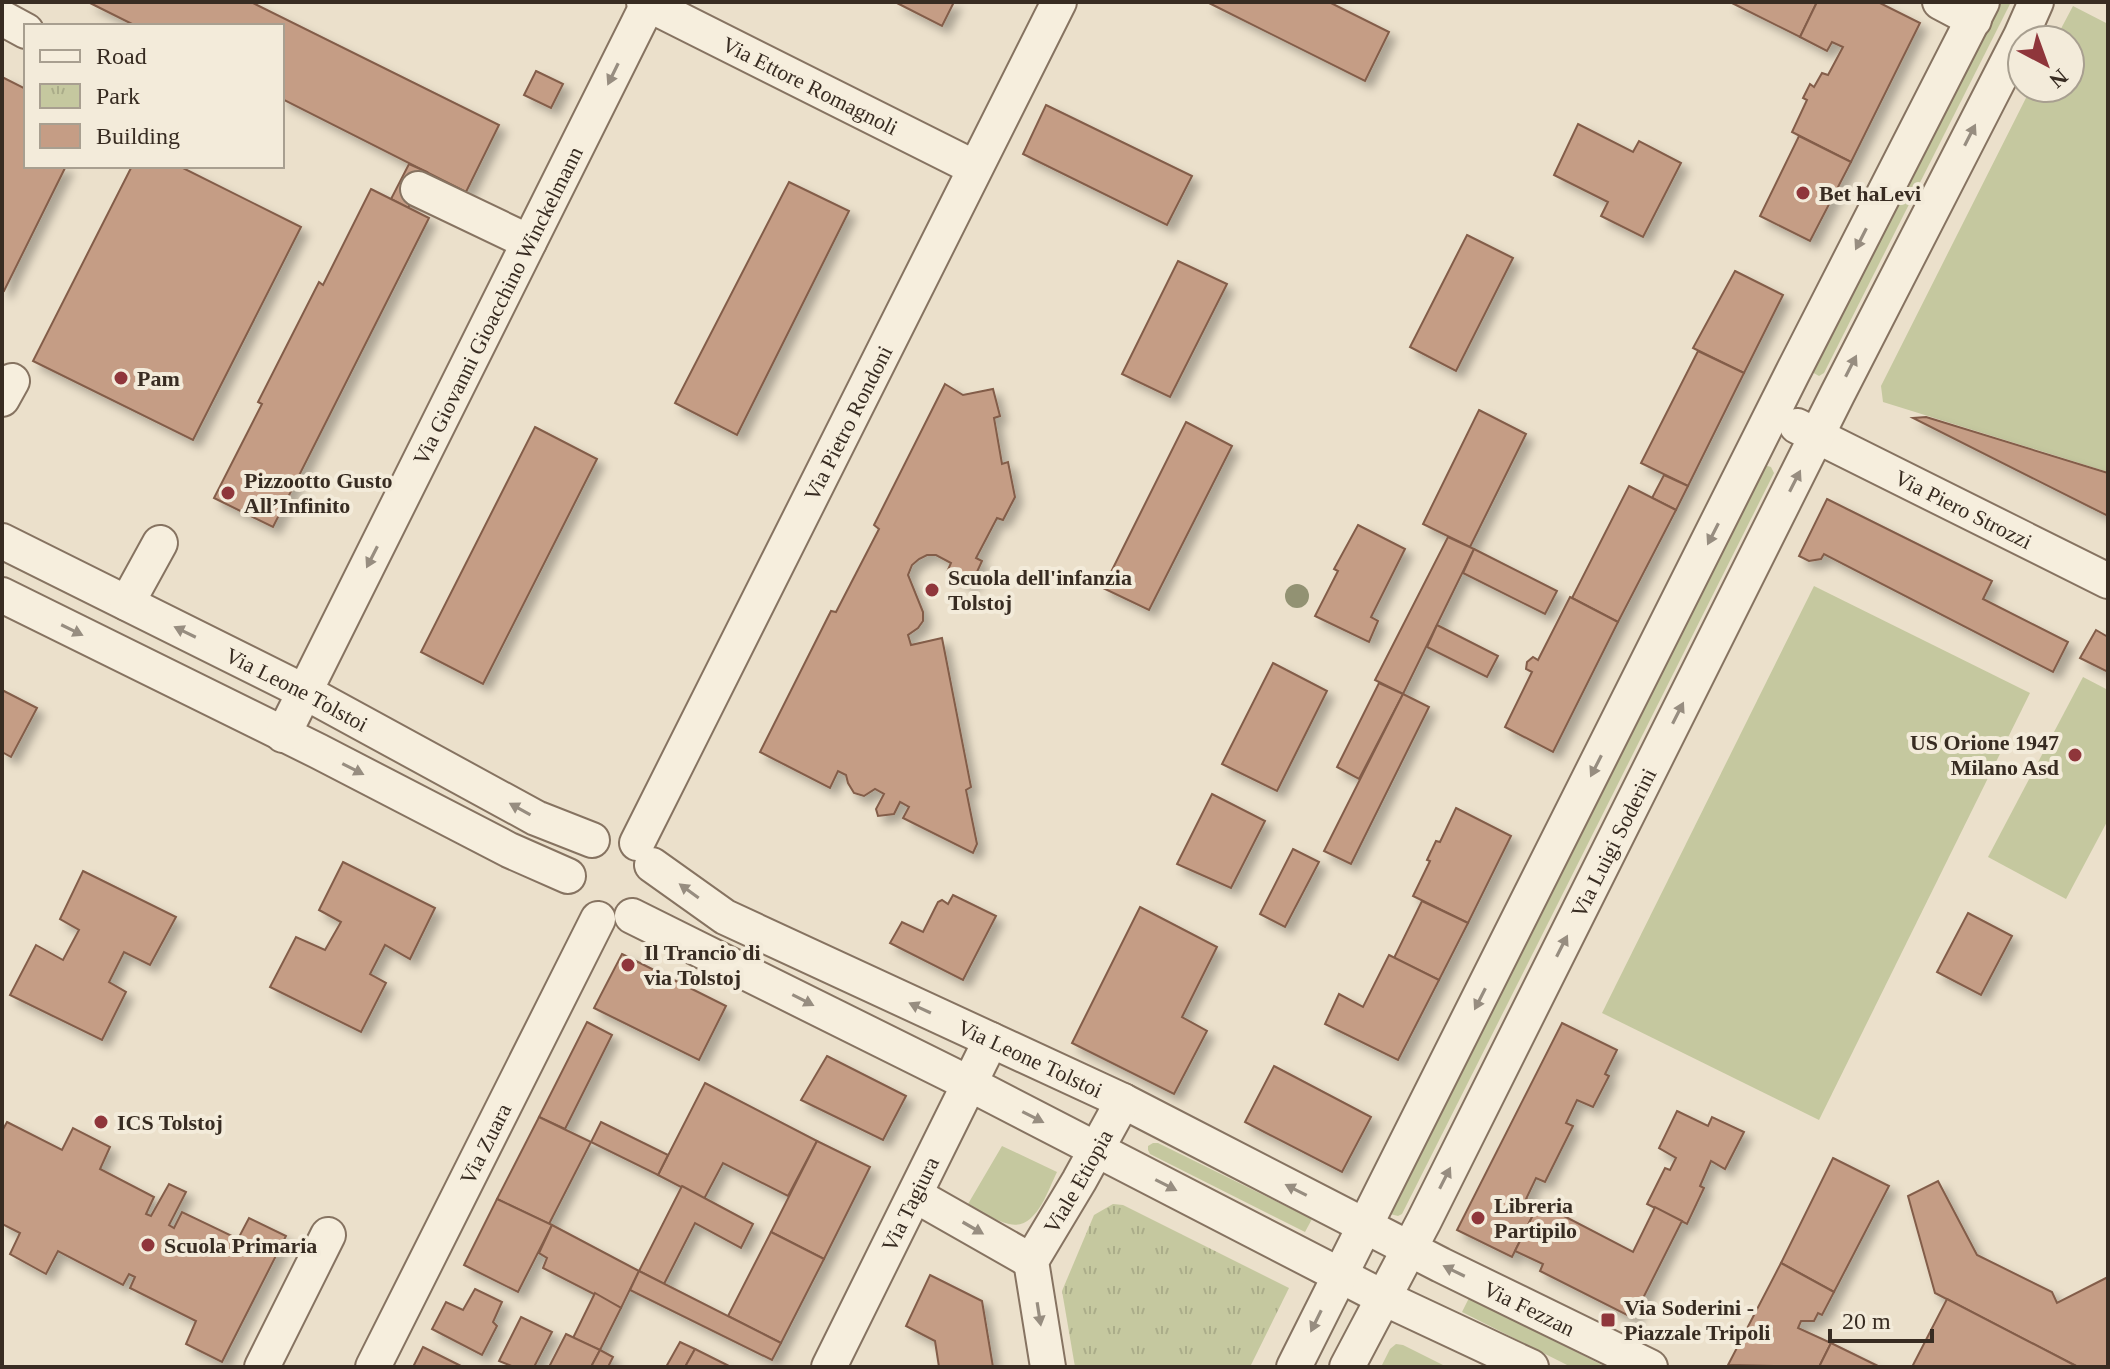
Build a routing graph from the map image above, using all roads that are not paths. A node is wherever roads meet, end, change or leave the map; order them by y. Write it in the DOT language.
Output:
graph roads {
  1 [pos="1059,2"];
  2 [pos="1940,2"];
  3 [pos="2036,2"];
  4 [pos="646,3"];
  5 [pos="1978,11"];
  6 [pos="2,18"];
  7 [pos="24,30"];
  8 [pos="975,168"];
  9 [pos="418,189"];
  10 [pos="529,242"];
  11 [pos="1773,414"];
  12 [pos="1817,436"];
  13 [pos="2,541"];
  14 [pos="160,543"];
  15 [pos="2108,581"];
  16 [pos="2,595"];
  17 [pos="127,603"];
  18 [pos="305,692"];
  19 [pos="283,735"];
  20 [pos="592,840"];
  21 [pos="644,854"];
  22 [pos="568,876"];
  23 [pos="632,916"];
  24 [pos="598,919"];
  25 [pos="991,1040"];
  26 [pos="970,1084"];
  27 [pos="1123,1101"];
  28 [pos="1097,1150"];
  29 [pos="915,1195"];
  30 [pos="1366,1226"];
  31 [pos="328,1235"];
  32 [pos="1410,1248"];
  33 [pos="1031,1261"];
  34 [pos="1339,1274"];
  35 [pos="1384,1298"];
  36 [pos="262,1367"];
  37 [pos="373,1367"];
  38 [pos="829,1367"];
  39 [pos="1048,1367"];
  40 [pos="1294,1367"];
  41 [pos="1347,1367"];
  42 [pos="1531,1367"];
  43 [pos="1650,1367"];
  1 -- 8 [label="street, Via Pietro Rondoni"];
  2 -- 5 [label="street"];
  12 -- 3 [label="street, Via Luigi Soderini, one-way"];
  4 -- 8 [label="street, Via Ettore Romagnoli"];
  4 -- 10 [label="street, Via Giovanni Gioacchino Winckelmann, one-way"];
  5 -- 11 [label="street, one-way"];
  6 -- 7 [label="street"];
  8 -- 21 [label="street, Via Pietro Rondoni"];
  9 -- 10 [label="street"];
  10 -- 18 [label="street, Via Giovanni Gioacchino Winckelmann, one-way"];
  11 -- 12 [label="street"];
  11 -- 30 [label="street, one-way"];
  12 -- 15 [label="street, Via Piero Strozzi"];
  32 -- 12 [label="street, Via Luigi Soderini, one-way"];
  13 -- 17 [label="street, Via Leone Tolstoi"];
  14 -- 17 [label="street"];
  16 -- 19 [label="street, Via Leone Tolstoi, one-way"];
  18 -- 17 [label="street, Via Leone Tolstoi, one-way"];
  18 -- 19 [label="street, Via Giovanni Gioacchino Winckelmann"];
  20 -- 18 [label="street, Via Leone Tolstoi, one-way"];
  19 -- 22 [label="street, Via Leone Tolstoi, one-way"];
  20 -- 21 [label="street, Via Leone Tolstoi"];
  20 -- 22 [label="street"];
  21 -- 23 [label="street"];
  25 -- 21 [label="street, Via Leone Tolstoi, one-way"];
  22 -- 24 [label="street"];
  23 -- 24 [label="street"];
  23 -- 26 [label="street, one-way"];
  24 -- 37 [label="street, Via Zuara"];
  25 -- 26 [label="street, Via Tagiura"];
  25 -- 27 [label="street, Via Leone Tolstoi"];
  26 -- 28 [label="street, one-way"];
  26 -- 29 [label="street, Via Tagiura"];
  27 -- 28 [label="street, Viale Etiopia"];
  30 -- 27 [label="street, Via Leone Tolstoi, one-way"];
  28 -- 33 [label="street, Viale Etiopia"];
  28 -- 34 [label="street, one-way"];
  29 -- 33 [label="street, one-way"];
  29 -- 38 [label="street, Via Tagiura"];
  30 -- 32 [label="street, Via Leone Tolstoi"];
  30 -- 34 [label="street"];
  31 -- 36 [label="street"];
  32 -- 35 [label="street"];
  43 -- 32 [label="street, Via Fezzan, one-way"];
  33 -- 39 [label="street, one-way"];
  34 -- 35 [label="street"];
  34 -- 40 [label="street, one-way"];
  35 -- 41 [label="street"];
  35 -- 42 [label="street"];
}
